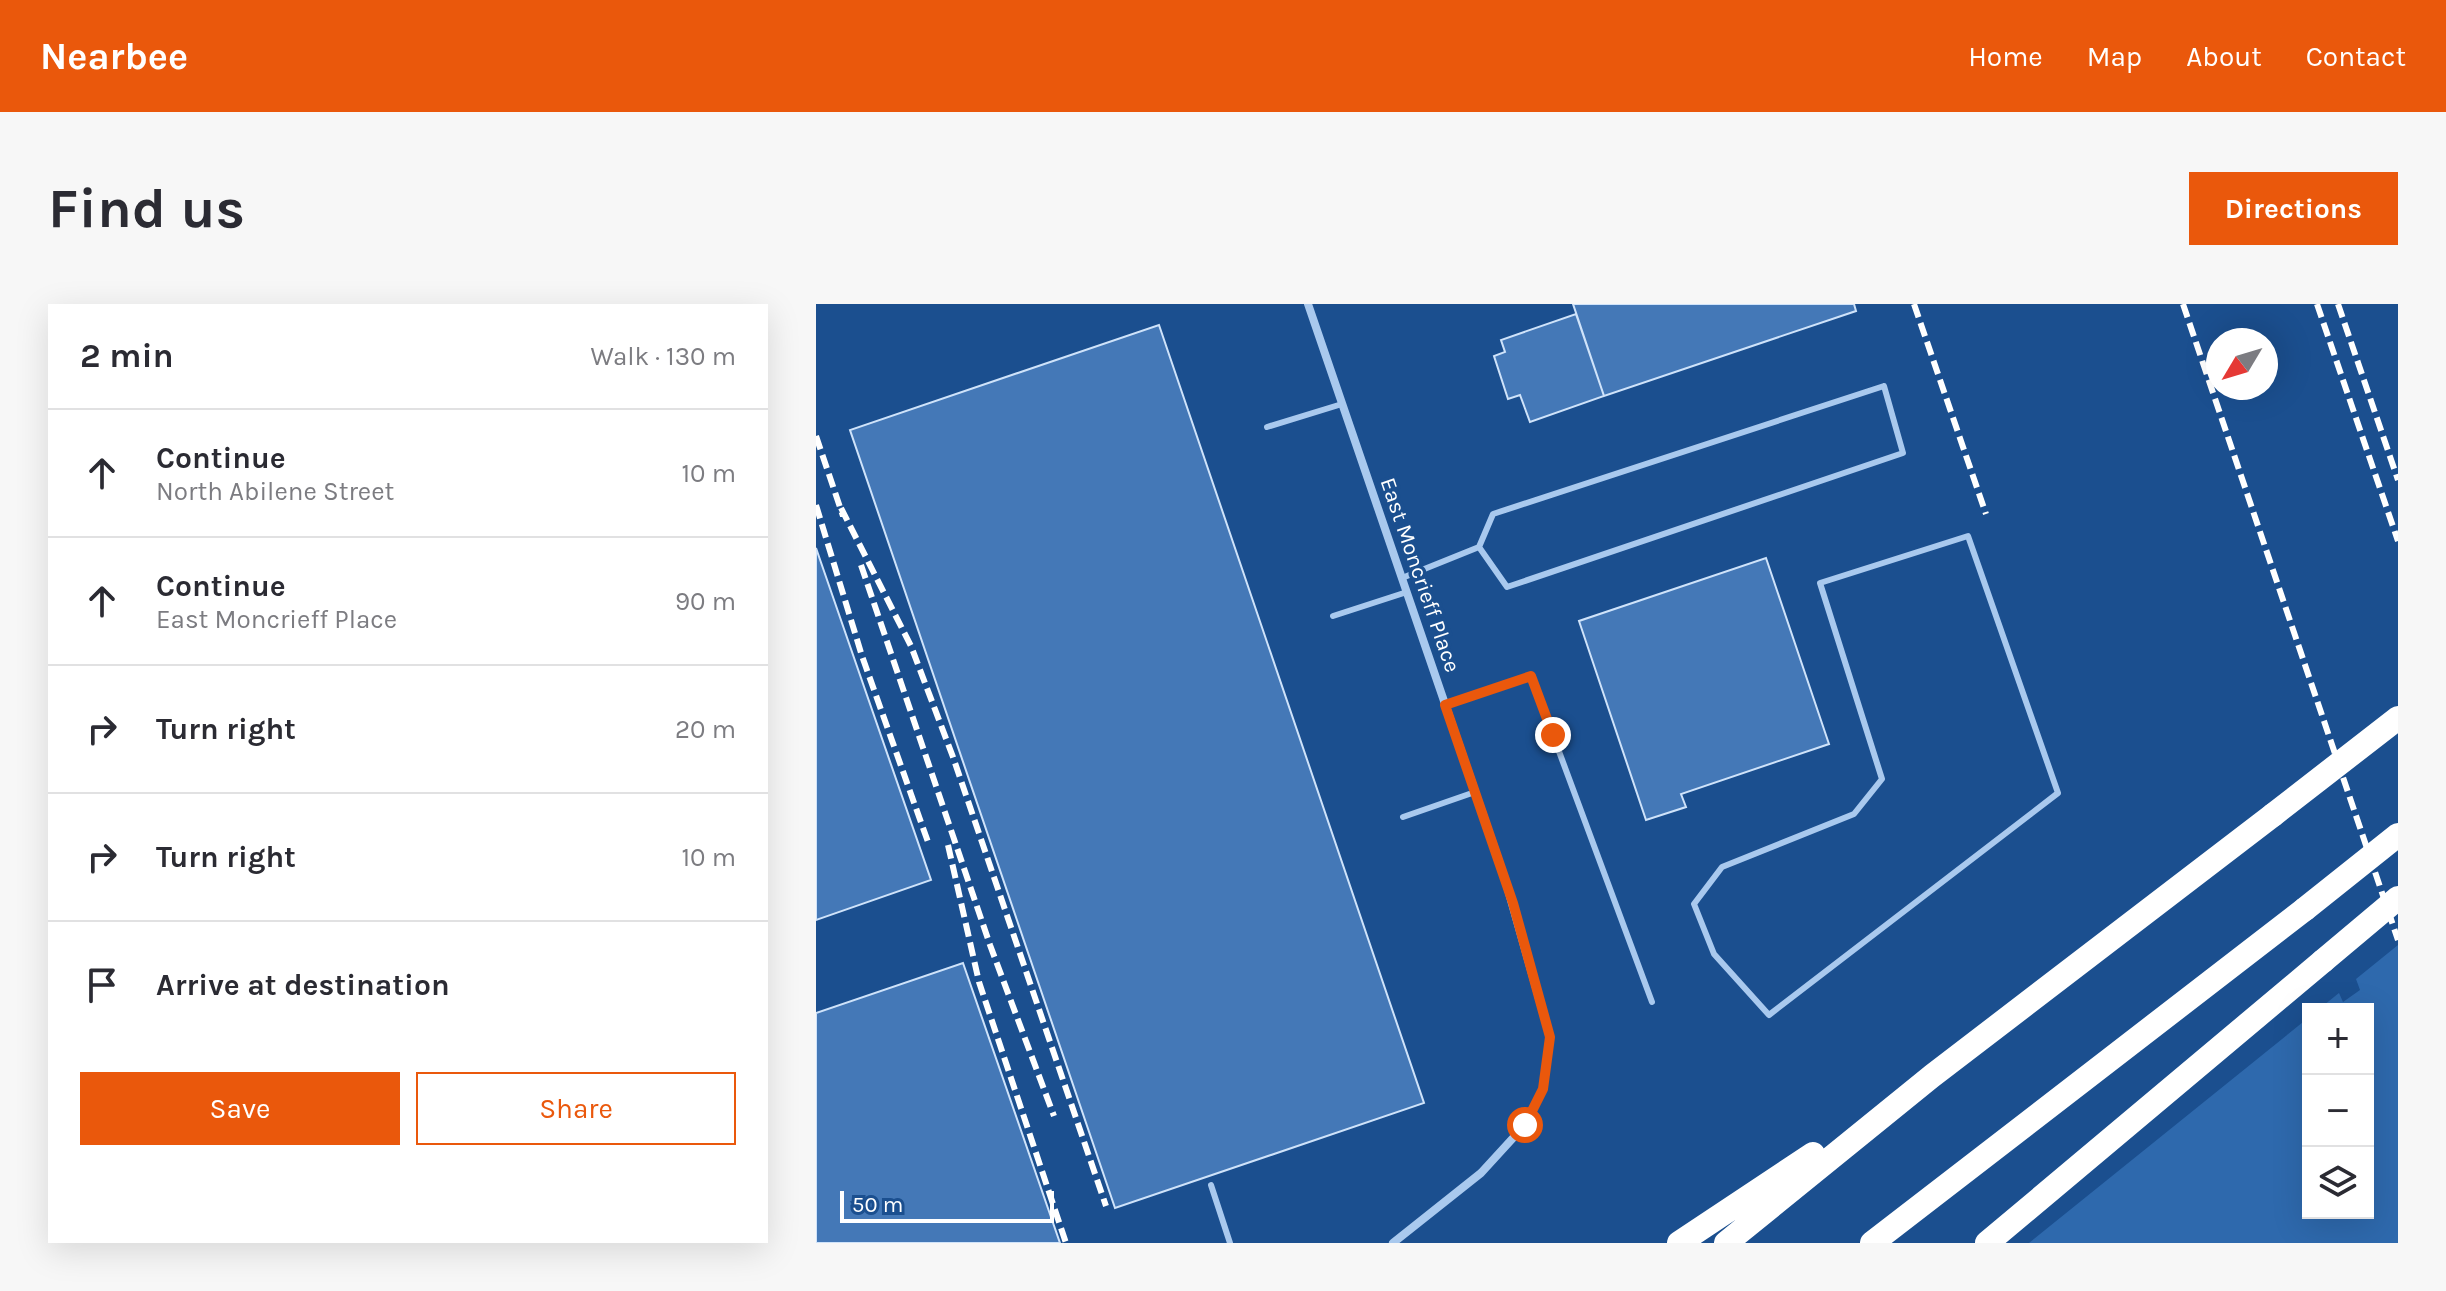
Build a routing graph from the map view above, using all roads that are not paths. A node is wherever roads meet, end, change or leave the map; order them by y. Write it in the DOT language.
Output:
graph roads {
  1 [pos="1308,304"];
  2 [pos="1342,404"];
  3 [pos="1267,427"];
  4 [pos="1479,547"];
  5 [pos="1402,578"];
  6 [pos="1407,592"];
  7 [pos="1333,616"];
  8 [pos="1445,705"];
  9 [pos="2398,718"];
  10 [pos="1475,792"];
  11 [pos="1403,817"];
  12 [pos="2398,835"];
  13 [pos="2398,898"];
  14 [pos="1652,1002"];
  15 [pos="1769,1015"];
  16 [pos="1932,1076"];
  17 [pos="1211,1185"];
  18 [pos="1230,1243"];
  19 [pos="1393,1243"];
  20 [pos="1679,1243"];
  21 [pos="1726,1243"];
  22 [pos="1872,1243"];
  23 [pos="1987,1243"];
  1 -- 2 [label="street, East Moncrieff Place"];
  2 -- 3 [label="lane"];
  2 -- 5 [label="street, East Moncrieff Place"];
  4 -- 4 [label="lane"];
  4 -- 5 [label="lane"];
  5 -- 6 [label="street, East Moncrieff Place"];
  6 -- 7 [label="lane"];
  6 -- 8 [label="street, East Moncrieff Place"];
  8 -- 10 [label="street, East Moncrieff Place"];
  8 -- 14 [label="lane"];
  9 -- 16 [label="highway, bridge"];
  10 -- 11 [label="lane"];
  10 -- 19 [label="street, East Moncrieff Place"];
  12 -- 22 [label="highway, bridge"];
  13 -- 23 [label="highway, bridge"];
  15 -- 15 [label="lane"];
  16 -- 20 [label="highway"];
  16 -- 21 [label="highway"];
  17 -- 18 [label="lane"];
}
